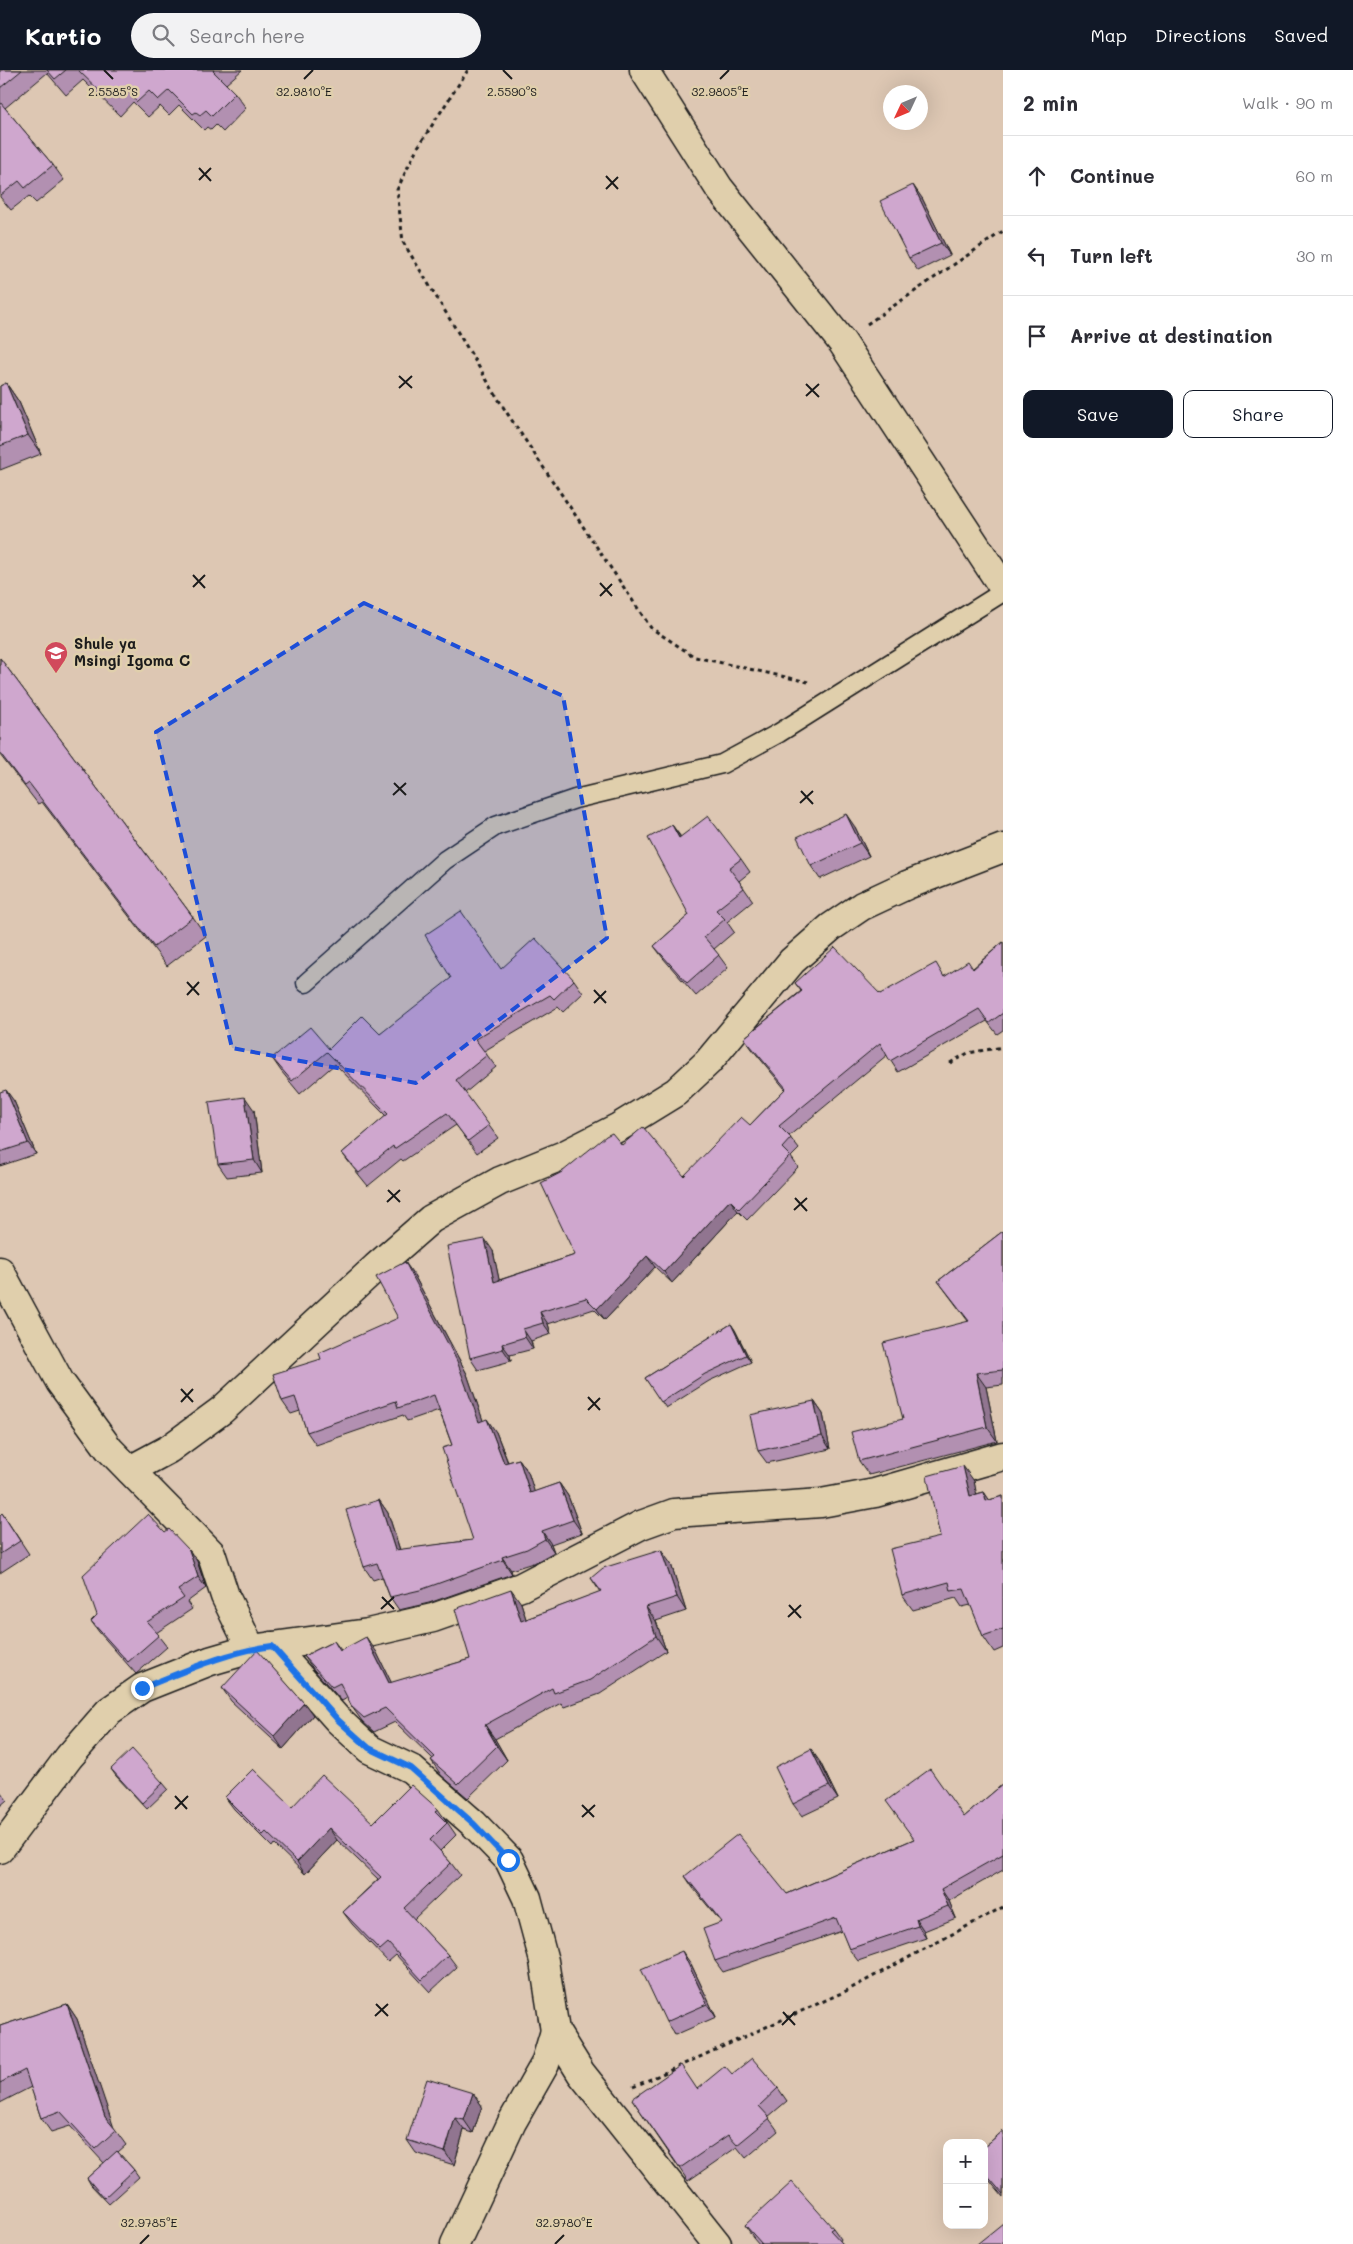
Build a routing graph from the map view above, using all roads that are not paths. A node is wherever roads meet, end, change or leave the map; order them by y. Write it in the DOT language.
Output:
graph roads {
  1 [pos="644,70"];
  2 [pos="1003,587"];
  3 [pos="1003,592"];
  4 [pos="1003,848"];
  5 [pos="306,983"];
  6 [pos="0,1272"];
  7 [pos="1003,1456"];
  8 [pos="130,1470"];
  9 [pos="261,1647"];
  10 [pos="0,1849"];
  11 [pos="555,2031"];
  12 [pos="455,2244"];
  13 [pos="717,2244"];
  1 -- 2 [label="street"];
  3 -- 5 [label="lane"];
  4 -- 8 [label="street"];
  6 -- 8 [label="street"];
  7 -- 9 [label="street"];
  8 -- 9 [label="street"];
  9 -- 10 [label="street"];
  9 -- 11 [label="street"];
  11 -- 12 [label="street"];
  11 -- 13 [label="street"];
}
